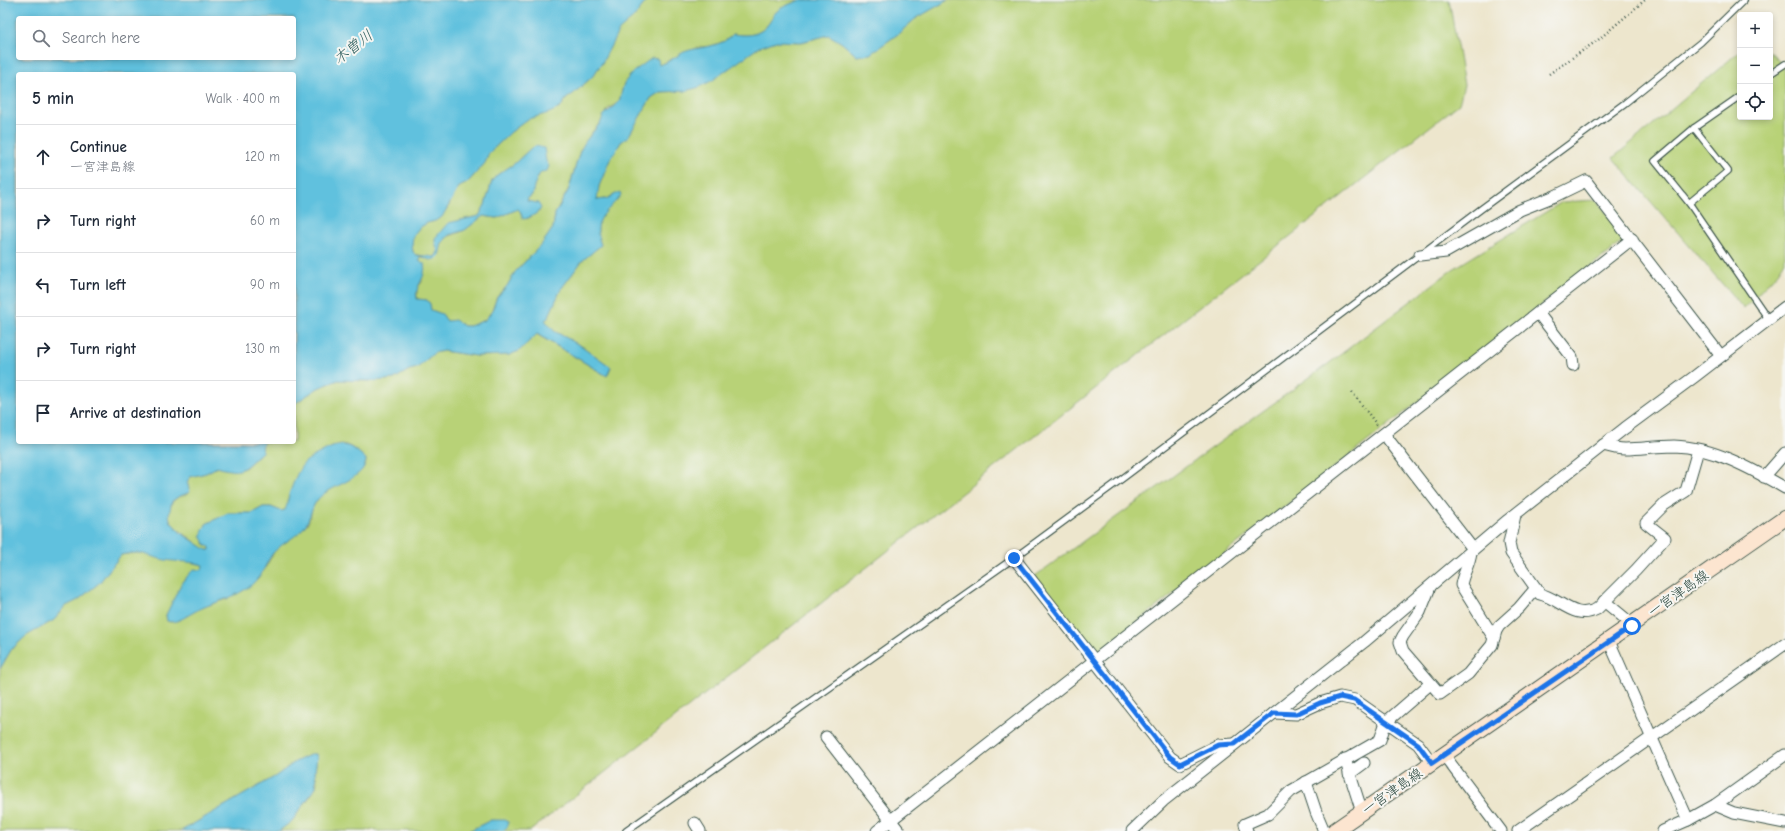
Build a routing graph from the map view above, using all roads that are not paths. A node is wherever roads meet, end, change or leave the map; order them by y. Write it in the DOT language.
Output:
graph roads {
  1 [pos="1744,0"];
  2 [pos="1785,64"];
  3 [pos="1773,72"];
  4 [pos="1737,98"];
  5 [pos="1694,128"];
  6 [pos="1689,203"];
  7 [pos="1632,239"];
  8 [pos="1420,255"];
  9 [pos="1785,307"];
  10 [pos="1538,313"];
  11 [pos="1769,320"];
  12 [pos="1721,356"];
  13 [pos="1573,365"];
  14 [pos="1384,434"];
  15 [pos="1604,445"];
  16 [pos="1698,450"];
  17 [pos="1785,453"];
  18 [pos="1764,477"];
  19 [pos="1785,488"];
  20 [pos="1515,515"];
  21 [pos="1785,518"];
  22 [pos="1472,551"];
  23 [pos="1014,558"];
  24 [pos="1430,586"];
  25 [pos="1536,588"];
  26 [pos="1604,601"];
  27 [pos="1633,624"];
  28 [pos="1494,638"];
  29 [pos="1609,641"];
  30 [pos="1785,644"];
  31 [pos="1094,660"];
  32 [pos="1430,684"];
  33 [pos="1274,713"];
  34 [pos="1386,722"];
  35 [pos="826,737"];
  36 [pos="1652,737"];
  37 [pos="1234,744"];
  38 [pos="1785,755"];
  39 [pos="1344,759"];
  40 [pos="1438,759"];
  41 [pos="1364,763"];
  42 [pos="1349,774"];
  43 [pos="1306,782"];
  44 [pos="1715,805"];
  45 [pos="1362,812"];
  46 [pos="891,820"];
  47 [pos="1688,820"];
  48 [pos="1785,823"];
  49 [pos="626,831"];
  50 [pos="876,831"];
  51 [pos="899,831"];
  52 [pos="1132,831"];
  53 [pos="1247,831"];
  54 [pos="1324,831"];
  55 [pos="1334,831"];
  56 [pos="1501,831"];
  57 [pos="1518,831"];
  58 [pos="1663,831"];
  1 -- 8 [label="lane"];
  2 -- 3 [label="lane"];
  4 -- 5 [label="lane"];
  5 -- 6 [label="lane"];
  5 -- 6 [label="lane"];
  6 -- 11 [label="lane"];
  7 -- 8 [label="street"];
  7 -- 10 [label="street"];
  7 -- 12 [label="street"];
  8 -- 23 [label="lane"];
  9 -- 11 [label="street"];
  10 -- 13 [label="street"];
  10 -- 14 [label="street"];
  11 -- 12 [label="street"];
  12 -- 15 [label="street"];
  14 -- 22 [label="street"];
  14 -- 31 [label="street"];
  15 -- 16 [label="street"];
  15 -- 20 [label="street"];
  16 -- 18 [label="street"];
  16 -- 26 [label="street"];
  17 -- 18 [label="street"];
  18 -- 19 [label="street"];
  20 -- 22 [label="street"];
  20 -- 25 [label="street"];
  21 -- 27 [label="main road, 一宮津島線"];
  22 -- 24 [label="street"];
  22 -- 28 [label="street"];
  23 -- 31 [label="street"];
  23 -- 49 [label="lane"];
  24 -- 32 [label="street"];
  24 -- 33 [label="street"];
  25 -- 26 [label="street"];
  25 -- 28 [label="street"];
  26 -- 27 [label="street"];
  27 -- 29 [label="main road, 一宮津島線"];
  28 -- 32 [label="street"];
  29 -- 36 [label="street"];
  29 -- 40 [label="main road, 一宮津島線"];
  30 -- 36 [label="street"];
  31 -- 37 [label="street"];
  31 -- 46 [label="street"];
  32 -- 34 [label="street"];
  33 -- 34 [label="street"];
  33 -- 37 [label="street"];
  34 -- 39 [label="street"];
  34 -- 40 [label="street"];
  35 -- 46 [label="street"];
  36 -- 47 [label="street"];
  36 -- 57 [label="street"];
  37 -- 52 [label="street"];
  38 -- 44 [label="street"];
  39 -- 42 [label="street"];
  39 -- 43 [label="street"];
  40 -- 45 [label="main road, 一宮津島線"];
  40 -- 56 [label="street"];
  41 -- 42 [label="street"];
  42 -- 45 [label="street"];
  43 -- 53 [label="street"];
  43 -- 54 [label="street"];
  44 -- 47 [label="street"];
  44 -- 48 [label="street"];
  45 -- 55 [label="main road, 一宮津島線"];
  46 -- 50 [label="street"];
  46 -- 51 [label="street"];
  47 -- 58 [label="street"];
}
